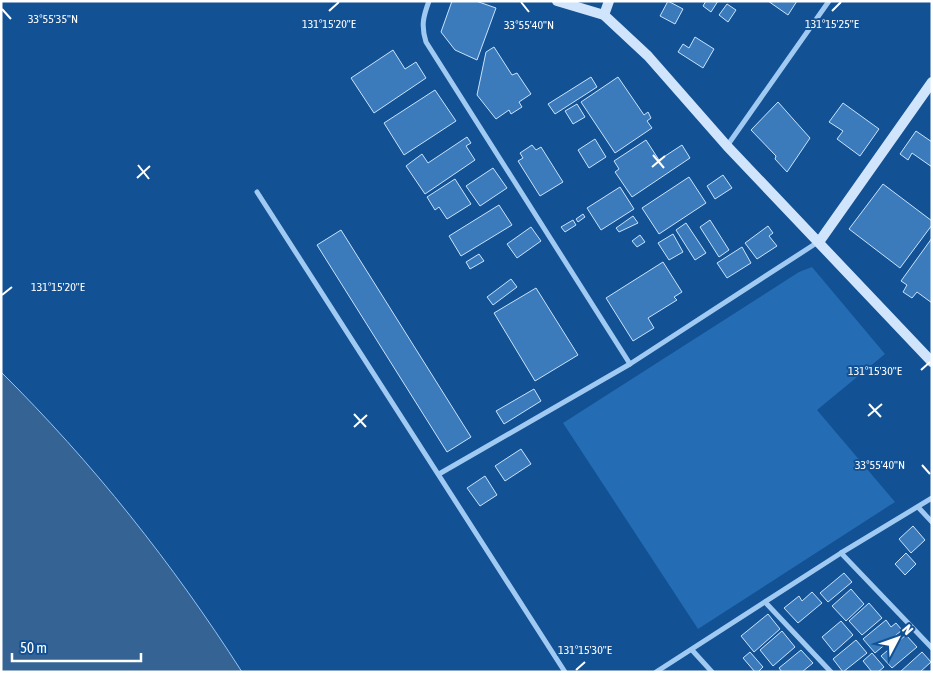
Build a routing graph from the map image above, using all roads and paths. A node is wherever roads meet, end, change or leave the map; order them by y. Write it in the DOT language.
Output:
graph roads {
  1 [pos="429,1"];
  2 [pos="557,1"];
  3 [pos="609,1"];
  4 [pos="829,1"];
  5 [pos="604,15"];
  6 [pos="932,82"];
  7 [pos="727,146"];
  8 [pos="257,192"];
  9 [pos="819,242"];
  10 [pos="932,362"];
  11 [pos="630,364"];
  12 [pos="439,474"];
  13 [pos="932,498"];
  14 [pos="918,507"];
  15 [pos="932,522"];
  16 [pos="841,553"];
  17 [pos="765,602"];
  18 [pos="932,648"];
  19 [pos="692,650"];
  20 [pos="566,672"];
  21 [pos="656,672"];
  22 [pos="712,672"];
  23 [pos="831,672"];
  1 -- 11 [label="street"];
  2 -- 5 [label="street"];
  3 -- 5 [label="street"];
  4 -- 7 [label="street"];
  5 -- 7 [label="street"];
  6 -- 9 [label="street"];
  7 -- 9 [label="street"];
  8 -- 12 [label="street"];
  9 -- 10 [label="street"];
  9 -- 11 [label="street"];
  11 -- 12 [label="street"];
  12 -- 20 [label="street"];
  13 -- 14 [label="street"];
  14 -- 15 [label="street"];
  14 -- 16 [label="street"];
  16 -- 17 [label="street"];
  16 -- 18 [label="street"];
  17 -- 19 [label="street"];
  17 -- 23 [label="street"];
  19 -- 21 [label="street"];
  19 -- 22 [label="street"];
}
